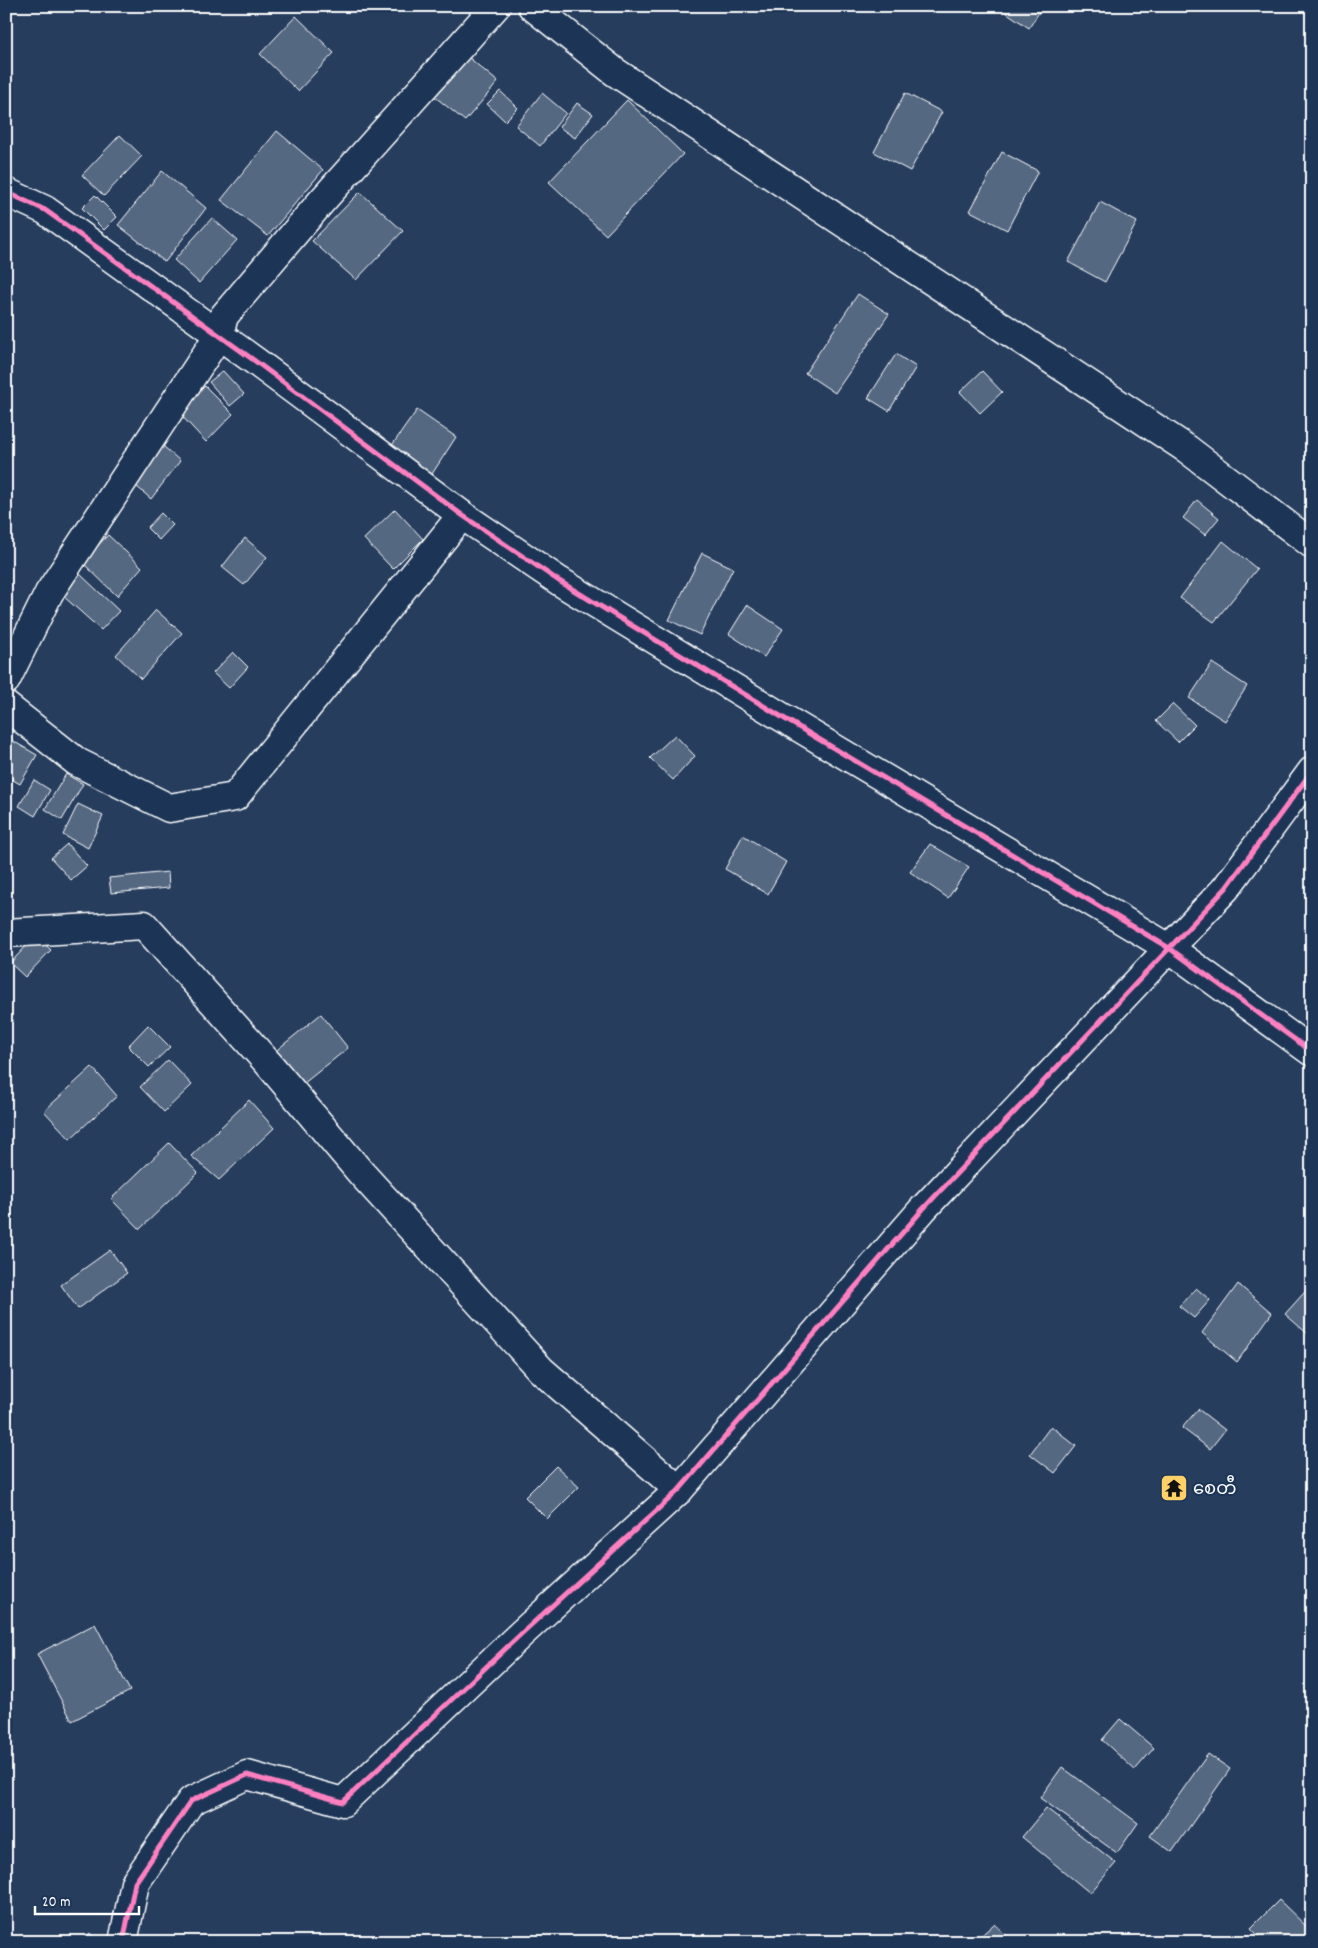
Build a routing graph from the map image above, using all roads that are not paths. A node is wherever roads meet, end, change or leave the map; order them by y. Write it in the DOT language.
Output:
graph roads {
  1 [pos="496,6"];
  2 [pos="532,6"];
  3 [pos="6,192"];
  4 [pos="219,335"];
  5 [pos="462,515"];
  6 [pos="1312,544"];
  7 [pos="6,680"];
  8 [pos="6,706"];
  9 [pos="1312,771"];
  10 [pos="6,933"];
  11 [pos="1169,948"];
  12 [pos="1312,1052"];
  13 [pos="679,1490"];
  14 [pos="123,1942"];
  1 -- 4 [label="street"];
  2 -- 6 [label="street"];
  3 -- 4 [label="street"];
  4 -- 5 [label="street"];
  4 -- 7 [label="street"];
  5 -- 8 [label="street"];
  5 -- 11 [label="street"];
  9 -- 11 [label="street"];
  10 -- 13 [label="street"];
  11 -- 12 [label="street"];
  11 -- 13 [label="street"];
  13 -- 14 [label="street"];
}
